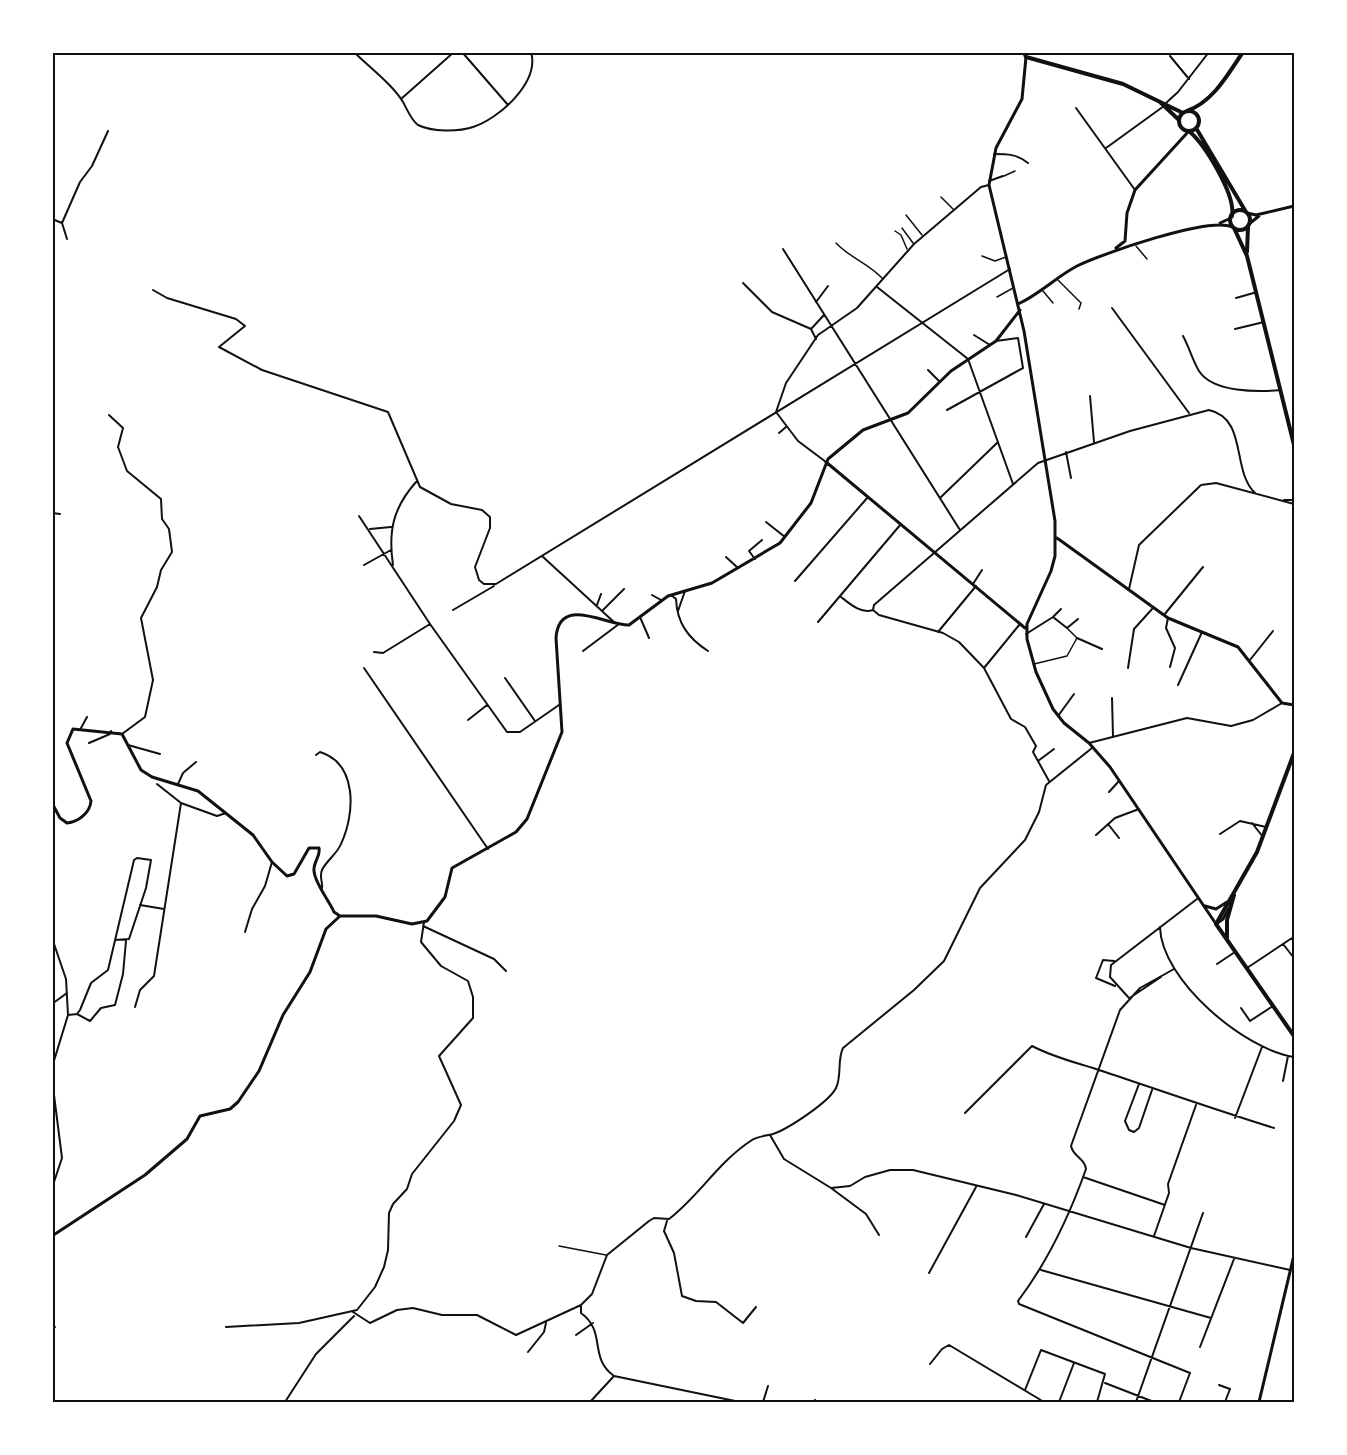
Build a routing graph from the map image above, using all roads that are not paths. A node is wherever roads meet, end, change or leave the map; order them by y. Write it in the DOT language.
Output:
graph roads {
  1 [pos="354,52"];
  2 [pos="454,52"];
  3 [pos="462,52"];
  4 [pos="531,52"];
  5 [pos="1209,52"];
  6 [pos="1243,52"];
  7 [pos="1025,55"];
  8 [pos="1170,57"];
  9 [pos="1189,78"];
  10 [pos="401,99"];
  11 [pos="1165,104"];
  12 [pos="1202,104"];
  13 [pos="508,105"];
  14 [pos="1076,108"];
  15 [pos="1185,112"];
  16 [pos="1198,118"];
  17 [pos="1179,120"];
  18 [pos="1196,129"];
  19 [pos="108,131"];
  20 [pos="1189,132"];
  21 [pos="1106,148"];
  22 [pos="994,154"];
  23 [pos="1028,163"];
  24 [pos="1015,171"];
  25 [pos="1003,176"];
  26 [pos="989,183"];
  27 [pos="1135,190"];
  28 [pos="941,197"];
  29 [pos="1294,206"];
  30 [pos="954,210"];
  31 [pos="1247,212"];
  32 [pos="1267,213"];
  33 [pos="906,215"];
  34 [pos="1232,217"];
  35 [pos="52,219"];
  36 [pos="62,223"];
  37 [pos="1249,224"];
  38 [pos="1213,226"];
  39 [pos="902,228"];
  40 [pos="1233,228"];
  41 [pos="894,231"];
  42 [pos="923,235"];
  43 [pos="1126,236"];
  44 [pos="67,239"];
  45 [pos="836,243"];
  46 [pos="1135,243"];
  47 [pos="914,244"];
  48 [pos="783,249"];
  49 [pos="908,250"];
  50 [pos="1112,250"];
  51 [pos="981,256"];
  52 [pos="1006,256"];
  53 [pos="1248,256"];
  54 [pos="1147,259"];
  55 [pos="1010,268"];
  56 [pos="884,279"];
  57 [pos="1057,279"];
  58 [pos="743,283"];
  59 [pos="828,286"];
  60 [pos="877,287"];
  61 [pos="1014,287"];
  62 [pos="153,290"];
  63 [pos="1042,290"];
  64 [pos="1257,292"];
  65 [pos="997,297"];
  66 [pos="1236,297"];
  67 [pos="816,302"];
  68 [pos="1053,303"];
  69 [pos="1018,304"];
  70 [pos="1079,309"];
  71 [pos="1112,309"];
  72 [pos="1020,310"];
  73 [pos="824,315"];
  74 [pos="922,322"];
  75 [pos="1264,322"];
  76 [pos="831,326"];
  77 [pos="810,328"];
  78 [pos="1235,329"];
  79 [pos="974,334"];
  80 [pos="1183,336"];
  81 [pos="815,340"];
  82 [pos="996,341"];
  83 [pos="990,345"];
  84 [pos="968,359"];
  85 [pos="855,363"];
  86 [pos="928,370"];
  87 [pos="940,382"];
  88 [pos="1281,390"];
  89 [pos="980,391"];
  90 [pos="1090,396"];
  91 [pos="947,410"];
  92 [pos="776,412"];
  93 [pos="1189,413"];
  94 [pos="109,415"];
  95 [pos="891,421"];
  96 [pos="786,427"];
  97 [pos="778,433"];
  98 [pos="998,442"];
  99 [pos="1094,442"];
  100 [pos="1294,445"];
  101 [pos="1066,452"];
  102 [pos="1045,459"];
  103 [pos="826,462"];
  104 [pos="1245,477"];
  105 [pos="1071,478"];
  106 [pos="416,483"];
  107 [pos="1013,484"];
  108 [pos="1240,489"];
  109 [pos="1255,493"];
  110 [pos="868,497"];
  111 [pos="940,497"];
  112 [pos="1294,502"];
  113 [pos="52,513"];
  114 [pos="60,514"];
  115 [pos="359,516"];
  116 [pos="766,522"];
  117 [pos="901,524"];
  118 [pos="391,527"];
  119 [pos="369,530"];
  120 [pos="960,530"];
  121 [pos="785,537"];
  122 [pos="1057,538"];
  123 [pos="762,540"];
  124 [pos="391,550"];
  125 [pos="935,552"];
  126 [pos="384,553"];
  127 [pos="542,556"];
  128 [pos="726,557"];
  129 [pos="755,559"];
  130 [pos="364,566"];
  131 [pos="393,566"];
  132 [pos="1203,567"];
  133 [pos="738,568"];
  134 [pos="982,570"];
  135 [pos="795,581"];
  136 [pos="496,584"];
  137 [pos="975,585"];
  138 [pos="624,589"];
  139 [pos="1129,589"];
  140 [pos="685,590"];
  141 [pos="601,594"];
  142 [pos="652,595"];
  143 [pos="671,595"];
  144 [pos="840,596"];
  145 [pos="661,600"];
  146 [pos="597,605"];
  147 [pos="1153,608"];
  148 [pos="1061,609"];
  149 [pos="453,610"];
  150 [pos="603,610"];
  151 [pos="873,610"];
  152 [pos="677,614"];
  153 [pos="1164,615"];
  154 [pos="640,617"];
  155 [pos="1053,617"];
  156 [pos="1168,618"];
  157 [pos="1078,620"];
  158 [pos="818,622"];
  159 [pos="617,623"];
  160 [pos="430,624"];
  161 [pos="1020,624"];
  162 [pos="1067,628"];
  163 [pos="1026,629"];
  164 [pos="1273,631"];
  165 [pos="938,632"];
  166 [pos="1202,632"];
  167 [pos="1026,634"];
  168 [pos="650,638"];
  169 [pos="1077,638"];
  170 [pos="1102,649"];
  171 [pos="583,651"];
  172 [pos="708,651"];
  173 [pos="374,652"];
  174 [pos="1250,660"];
  175 [pos="1034,664"];
  176 [pos="1170,667"];
  177 [pos="364,668"];
  178 [pos="984,668"];
  179 [pos="1128,668"];
  180 [pos="505,678"];
  181 [pos="1178,686"];
  182 [pos="1074,694"];
  183 [pos="1112,698"];
  184 [pos="561,703"];
  185 [pos="1282,703"];
  186 [pos="1294,704"];
  187 [pos="487,705"];
  188 [pos="1058,716"];
  189 [pos="87,717"];
  190 [pos="468,720"];
  191 [pos="535,721"];
  192 [pos="81,728"];
  193 [pos="111,730"];
  194 [pos="122,734"];
  195 [pos="1113,736"];
  196 [pos="89,742"];
  197 [pos="1089,743"];
  198 [pos="128,745"];
  199 [pos="1093,748"];
  200 [pos="1054,749"];
  201 [pos="1294,753"];
  202 [pos="160,754"];
  203 [pos="316,755"];
  204 [pos="1038,761"];
  205 [pos="196,762"];
  206 [pos="1049,781"];
  207 [pos="1119,781"];
  208 [pos="158,784"];
  209 [pos="178,784"];
  210 [pos="1109,792"];
  211 [pos="52,803"];
  212 [pos="181,803"];
  213 [pos="1138,809"];
  214 [pos="226,813"];
  215 [pos="1252,823"];
  216 [pos="1108,824"];
  217 [pos="1267,827"];
  218 [pos="1220,834"];
  219 [pos="1096,835"];
  220 [pos="1263,837"];
  221 [pos="1119,838"];
  222 [pos="488,849"];
  223 [pos="272,862"];
  224 [pos="322,888"];
  225 [pos="1199,897"];
  226 [pos="1230,902"];
  227 [pos="140,905"];
  228 [pos="1205,906"];
  229 [pos="165,909"];
  230 [pos="340,916"];
  231 [pos="424,924"];
  232 [pos="1216,924"];
  233 [pos="1160,927"];
  234 [pos="245,932"];
  235 [pos="52,938"];
  236 [pos="1227,938"];
  237 [pos="115,940"];
  238 [pos="126,941"];
  239 [pos="1294,941"];
  240 [pos="1283,944"];
  241 [pos="1235,952"];
  242 [pos="1294,958"];
  243 [pos="1114,961"];
  244 [pos="1217,964"];
  245 [pos="1247,968"];
  246 [pos="1174,969"];
  247 [pos="506,971"];
  248 [pos="1117,987"];
  249 [pos="67,992"];
  250 [pos="1129,998"];
  251 [pos="52,1004"];
  252 [pos="1273,1006"];
  253 [pos="135,1007"];
  254 [pos="1242,1008"];
  255 [pos="77,1014"];
  256 [pos="69,1015"];
  257 [pos="1294,1036"];
  258 [pos="1262,1047"];
  259 [pos="1288,1056"];
  260 [pos="1294,1057"];
  261 [pos="1099,1070"];
  262 [pos="1283,1081"];
  263 [pos="53,1083"];
  264 [pos="1139,1084"];
  265 [pos="1153,1089"];
  266 [pos="1196,1104"];
  267 [pos="965,1113"];
  268 [pos="1235,1118"];
  269 [pos="52,1126"];
  270 [pos="57,1128"];
  271 [pos="1274,1128"];
  272 [pos="770,1135"];
  273 [pos="52,1170"];
  274 [pos="57,1171"];
  275 [pos="1083,1177"];
  276 [pos="976,1187"];
  277 [pos="52,1188"];
  278 [pos="831,1188"];
  279 [pos="1044,1203"];
  280 [pos="1165,1205"];
  281 [pos="1069,1211"];
  282 [pos="1203,1213"];
  283 [pos="667,1221"];
  284 [pos="879,1235"];
  285 [pos="52,1236"];
  286 [pos="1154,1236"];
  287 [pos="1026,1237"];
  288 [pos="559,1245"];
  289 [pos="1191,1248"];
  290 [pos="607,1255"];
  291 [pos="1294,1255"];
  292 [pos="1234,1258"];
  293 [pos="1294,1260"];
  294 [pos="1041,1270"];
  295 [pos="1290,1270"];
  296 [pos="929,1273"];
  297 [pos="581,1305"];
  298 [pos="756,1306"];
  299 [pos="1171,1307"];
  300 [pos="355,1312"];
  301 [pos="1211,1318"];
  302 [pos="546,1323"];
  303 [pos="593,1323"];
  304 [pos="226,1327"];
  305 [pos="576,1335"];
  306 [pos="1200,1347"];
  307 [pos="528,1352"];
  308 [pos="1153,1358"];
  309 [pos="1074,1362"];
  310 [pos="930,1364"];
  311 [pos="614,1376"];
  312 [pos="1104,1383"];
  313 [pos="1219,1385"];
  314 [pos="768,1386"];
  315 [pos="1025,1390"];
  316 [pos="1139,1396"];
  317 [pos="285,1402"];
  318 [pos="590,1402"];
  319 [pos="740,1402"];
  320 [pos="763,1402"];
  321 [pos="1044,1402"];
  322 [pos="1059,1402"];
  323 [pos="1097,1402"];
  324 [pos="1136,1402"];
  325 [pos="1154,1402"];
  326 [pos="1179,1402"];
  327 [pos="1225,1402"];
  328 [pos="1259,1402"];
  1 -- 10 [label="street"];
  2 -- 10 [label="street"];
  3 -- 13 [label="street"];
  4 -- 13 [label="street"];
  5 -- 9 [label="street"];
  6 -- 12 [label="main road"];
  7 -- 11 [label="main road"];
  7 -- 22 [label="street"];
  8 -- 9 [label="street"];
  9 -- 11 [label="street"];
  10 -- 13 [label="street"];
  11 -- 15 [label="main road"];
  11 -- 17 [label="main road"];
  11 -- 21 [label="street"];
  12 -- 15 [label="main road"];
  12 -- 16 [label="main road"];
  14 -- 21 [label="street"];
  15 -- 16 [label="main road"];
  15 -- 17 [label="main road"];
  16 -- 18 [label="main road"];
  17 -- 20 [label="main road"];
  18 -- 20 [label="main road"];
  18 -- 31 [label="main road"];
  19 -- 36 [label="street"];
  20 -- 27 [label="street"];
  20 -- 34 [label="main road"];
  21 -- 27 [label="street"];
  22 -- 23 [label="street"];
  22 -- 26 [label="street"];
  24 -- 25 [label="street"];
  25 -- 26 [label="street"];
  26 -- 30 [label="street"];
  26 -- 52 [label="street"];
  27 -- 43 [label="street"];
  28 -- 30 [label="street"];
  29 -- 32 [label="street"];
  30 -- 42 [label="street"];
  31 -- 32 [label="street"];
  31 -- 34 [label="main road"];
  31 -- 37 [label="main road"];
  32 -- 37 [label="street"];
  33 -- 42 [label="street"];
  34 -- 38 [label="street"];
  34 -- 40 [label="main road"];
  35 -- 36 [label="street"];
  36 -- 44 [label="street"];
  37 -- 40 [label="main road"];
  37 -- 53 [label="main road"];
  38 -- 40 [label="street"];
  38 -- 46 [label="street"];
  39 -- 47 [label="street"];
  40 -- 53 [label="main road"];
  41 -- 49 [label="street"];
  42 -- 47 [label="street"];
  43 -- 46 [label="street"];
  43 -- 50 [label="street"];
  45 -- 56 [label="street"];
  46 -- 50 [label="street"];
  46 -- 54 [label="street"];
  47 -- 49 [label="street"];
  48 -- 67 [label="street"];
  49 -- 56 [label="street"];
  50 -- 57 [label="street"];
  51 -- 52 [label="street"];
  52 -- 55 [label="street"];
  53 -- 64 [label="main road"];
  55 -- 61 [label="street"];
  55 -- 74 [label="street"];
  56 -- 60 [label="street"];
  57 -- 63 [label="street"];
  57 -- 70 [label="street"];
  58 -- 77 [label="street"];
  59 -- 67 [label="street"];
  60 -- 74 [label="street"];
  60 -- 76 [label="street"];
  61 -- 65 [label="street"];
  61 -- 69 [label="street"];
  62 -- 106 [label="street"];
  63 -- 68 [label="street"];
  63 -- 69 [label="street"];
  64 -- 66 [label="street"];
  64 -- 75 [label="main road"];
  67 -- 73 [label="street"];
  69 -- 72 [label="street"];
  71 -- 93 [label="street"];
  72 -- 82 [label="street"];
  72 -- 102 [label="street"];
  73 -- 76 [label="street"];
  73 -- 77 [label="street"];
  74 -- 84 [label="street"];
  74 -- 85 [label="street"];
  75 -- 78 [label="street"];
  75 -- 88 [label="main road"];
  76 -- 81 [label="street"];
  76 -- 85 [label="street"];
  77 -- 81 [label="street"];
  79 -- 83 [label="street"];
  80 -- 88 [label="street"];
  81 -- 92 [label="street"];
  82 -- 83 [label="street"];
  82 -- 89 [label="street"];
  83 -- 84 [label="street"];
  84 -- 87 [label="street"];
  84 -- 89 [label="street"];
  85 -- 92 [label="street"];
  85 -- 95 [label="street"];
  86 -- 87 [label="street"];
  87 -- 95 [label="street"];
  88 -- 100 [label="main road"];
  89 -- 91 [label="street"];
  89 -- 98 [label="street"];
  90 -- 99 [label="street"];
  92 -- 96 [label="street"];
  92 -- 127 [label="street"];
  93 -- 99 [label="street"];
  93 -- 104 [label="street"];
  94 -- 194 [label="street"];
  95 -- 103 [label="street"];
  95 -- 111 [label="street"];
  96 -- 97 [label="street"];
  96 -- 103 [label="street"];
  98 -- 107 [label="street"];
  98 -- 111 [label="street"];
  99 -- 101 [label="street"];
  101 -- 102 [label="street"];
  101 -- 105 [label="street"];
  102 -- 107 [label="street"];
  102 -- 122 [label="street"];
  103 -- 110 [label="street"];
  103 -- 121 [label="street"];
  104 -- 108 [label="street"];
  104 -- 109 [label="street"];
  106 -- 118 [label="street"];
  106 -- 136 [label="street"];
  107 -- 120 [label="street"];
  108 -- 109 [label="street"];
  108 -- 139 [label="street"];
  109 -- 112 [label="street"];
  110 -- 117 [label="street"];
  110 -- 135 [label="street"];
  111 -- 120 [label="street"];
  113 -- 114 [label="street"];
  115 -- 119 [label="street"];
  116 -- 121 [label="street"];
  117 -- 125 [label="street"];
  117 -- 144 [label="street"];
  118 -- 119 [label="street"];
  118 -- 124 [label="street"];
  119 -- 126 [label="street"];
  120 -- 125 [label="street"];
  121 -- 129 [label="street"];
  122 -- 139 [label="street"];
  122 -- 163 [label="street"];
  123 -- 129 [label="street"];
  124 -- 126 [label="street"];
  124 -- 131 [label="street"];
  125 -- 137 [label="street"];
  125 -- 151 [label="street"];
  126 -- 130 [label="street"];
  126 -- 131 [label="street"];
  127 -- 136 [label="street"];
  127 -- 146 [label="street"];
  128 -- 133 [label="street"];
  129 -- 133 [label="street"];
  131 -- 160 [label="street"];
  132 -- 153 [label="street"];
  133 -- 140 [label="street"];
  134 -- 137 [label="street"];
  136 -- 149 [label="street"];
  137 -- 161 [label="street"];
  137 -- 165 [label="street"];
  138 -- 150 [label="street"];
  139 -- 147 [label="street"];
  140 -- 143 [label="street"];
  140 -- 152 [label="street"];
  141 -- 146 [label="street"];
  142 -- 145 [label="street"];
  143 -- 145 [label="street"];
  143 -- 152 [label="street"];
  144 -- 151 [label="street"];
  144 -- 158 [label="street"];
  145 -- 154 [label="street"];
  146 -- 150 [label="street"];
  147 -- 153 [label="street"];
  147 -- 179 [label="street"];
  148 -- 155 [label="street"];
  150 -- 159 [label="street"];
  151 -- 165 [label="street"];
  152 -- 172 [label="street"];
  153 -- 156 [label="street"];
  154 -- 159 [label="street"];
  154 -- 168 [label="street"];
  155 -- 162 [label="street"];
  155 -- 167 [label="street"];
  156 -- 166 [label="street"];
  156 -- 176 [label="street"];
  157 -- 162 [label="street"];
  159 -- 171 [label="street"];
  159 -- 184 [label="street"];
  160 -- 173 [label="street"];
  160 -- 187 [label="street"];
  161 -- 163 [label="street"];
  161 -- 178 [label="street"];
  162 -- 169 [label="street"];
  163 -- 167 [label="street"];
  164 -- 174 [label="street"];
  165 -- 178 [label="street"];
  166 -- 174 [label="street"];
  166 -- 181 [label="street"];
  167 -- 175 [label="street"];
  169 -- 170 [label="street"];
  169 -- 175 [label="street"];
  174 -- 185 [label="street"];
  175 -- 188 [label="street"];
  177 -- 222 [label="street"];
  178 -- 204 [label="street"];
  180 -- 191 [label="street"];
  182 -- 188 [label="street"];
  183 -- 195 [label="street"];
  184 -- 191 [label="street"];
  184 -- 222 [label="street"];
  185 -- 186 [label="street"];
  185 -- 195 [label="street"];
  187 -- 190 [label="street"];
  187 -- 191 [label="street"];
  188 -- 197 [label="street"];
  189 -- 192 [label="street"];
  192 -- 193 [label="street"];
  192 -- 211 [label="street"];
  193 -- 194 [label="street"];
  193 -- 196 [label="street"];
  194 -- 198 [label="street"];
  195 -- 197 [label="street"];
  197 -- 199 [label="street"];
  198 -- 202 [label="street"];
  198 -- 209 [label="street"];
  199 -- 206 [label="street"];
  199 -- 207 [label="street"];
  200 -- 204 [label="street"];
  201 -- 217 [label="main road"];
  203 -- 224 [label="street"];
  204 -- 206 [label="street"];
  205 -- 209 [label="street"];
  206 -- 272 [label="street"];
  207 -- 210 [label="street"];
  207 -- 213 [label="street"];
  208 -- 212 [label="street"];
  209 -- 214 [label="street"];
  212 -- 214 [label="street"];
  212 -- 229 [label="street"];
  213 -- 216 [label="street"];
  213 -- 225 [label="street"];
  214 -- 223 [label="street"];
  215 -- 217 [label="street"];
  215 -- 218 [label="street"];
  215 -- 220 [label="street"];
  216 -- 219 [label="street"];
  216 -- 221 [label="street"];
  217 -- 220 [label="main road"];
  220 -- 226 [label="main road"];
  222 -- 231 [label="street"];
  223 -- 224 [label="street"];
  223 -- 234 [label="street"];
  224 -- 230 [label="street"];
  225 -- 228 [label="street"];
  225 -- 233 [label="street"];
  226 -- 228 [label="street"];
  226 -- 232 [label="main road"];
  226 -- 236 [label="main road"];
  227 -- 229 [label="street"];
  227 -- 237 [label="street"];
  227 -- 238 [label="street"];
  228 -- 232 [label="street"];
  229 -- 253 [label="street"];
  230 -- 231 [label="street"];
  230 -- 285 [label="street"];
  231 -- 247 [label="street"];
  231 -- 300 [label="street"];
  232 -- 236 [label="main road"];
  233 -- 243 [label="street"];
  233 -- 246 [label="street"];
  235 -- 249 [label="street"];
  236 -- 241 [label="main road"];
  237 -- 238 [label="street"];
  237 -- 255 [label="street"];
  238 -- 255 [label="street"];
  239 -- 240 [label="street"];
  240 -- 242 [label="street"];
  240 -- 245 [label="street"];
  241 -- 244 [label="street"];
  241 -- 245 [label="main road"];
  243 -- 248 [label="street"];
  243 -- 248 [label="street"];
  245 -- 252 [label="main road"];
  246 -- 250 [label="street"];
  246 -- 258 [label="street"];
  248 -- 250 [label="street"];
  249 -- 251 [label="street"];
  249 -- 256 [label="street"];
  250 -- 261 [label="street"];
  252 -- 254 [label="street"];
  252 -- 257 [label="main road"];
  255 -- 256 [label="street"];
  256 -- 263 [label="street"];
  258 -- 259 [label="street"];
  258 -- 268 [label="street"];
  259 -- 260 [label="street"];
  259 -- 262 [label="street"];
  261 -- 264 [label="street"];
  261 -- 267 [label="street"];
  261 -- 275 [label="street"];
  263 -- 270 [label="street"];
  264 -- 265 [label="street"];
  264 -- 265 [label="street"];
  265 -- 266 [label="street"];
  266 -- 268 [label="street"];
  266 -- 280 [label="street"];
  268 -- 271 [label="street"];
  269 -- 270 [label="street"];
  270 -- 274 [label="street"];
  272 -- 278 [label="street"];
  272 -- 283 [label="street"];
  273 -- 274 [label="street"];
  274 -- 277 [label="street"];
  275 -- 280 [label="street"];
  275 -- 281 [label="street"];
  276 -- 278 [label="street"];
  276 -- 279 [label="street"];
  276 -- 296 [label="street"];
  278 -- 284 [label="street"];
  279 -- 281 [label="street"];
  279 -- 287 [label="street"];
  280 -- 286 [label="street"];
  281 -- 286 [label="street"];
  281 -- 294 [label="street"];
  282 -- 289 [label="street"];
  283 -- 290 [label="street"];
  283 -- 298 [label="street"];
  286 -- 289 [label="street"];
  288 -- 290 [label="street"];
  289 -- 292 [label="street"];
  289 -- 299 [label="street"];
  290 -- 297 [label="street"];
  291 -- 293 [label="street"];
  292 -- 295 [label="street"];
  292 -- 301 [label="street"];
  293 -- 295 [label="street"];
  294 -- 299 [label="street"];
  294 -- 308 [label="street"];
  295 -- 328 [label="street"];
  297 -- 302 [label="street"];
  297 -- 303 [label="street"];
  299 -- 301 [label="street"];
  299 -- 308 [label="street"];
  300 -- 302 [label="street"];
  300 -- 304 [label="street"];
  300 -- 317 [label="street"];
  301 -- 306 [label="street"];
  302 -- 307 [label="street"];
  303 -- 305 [label="street"];
  303 -- 311 [label="street"];
  308 -- 316 [label="street"];
  308 -- 326 [label="street"];
  309 -- 312 [label="street"];
  309 -- 315 [label="street"];
  309 -- 322 [label="street"];
  310 -- 315 [label="street"];
  311 -- 318 [label="street"];
  311 -- 319 [label="street"];
  312 -- 316 [label="street"];
  312 -- 323 [label="street"];
  313 -- 327 [label="street"];
  314 -- 320 [label="street"];
  315 -- 321 [label="street"];
  316 -- 324 [label="street"];
  316 -- 325 [label="street"];
}
